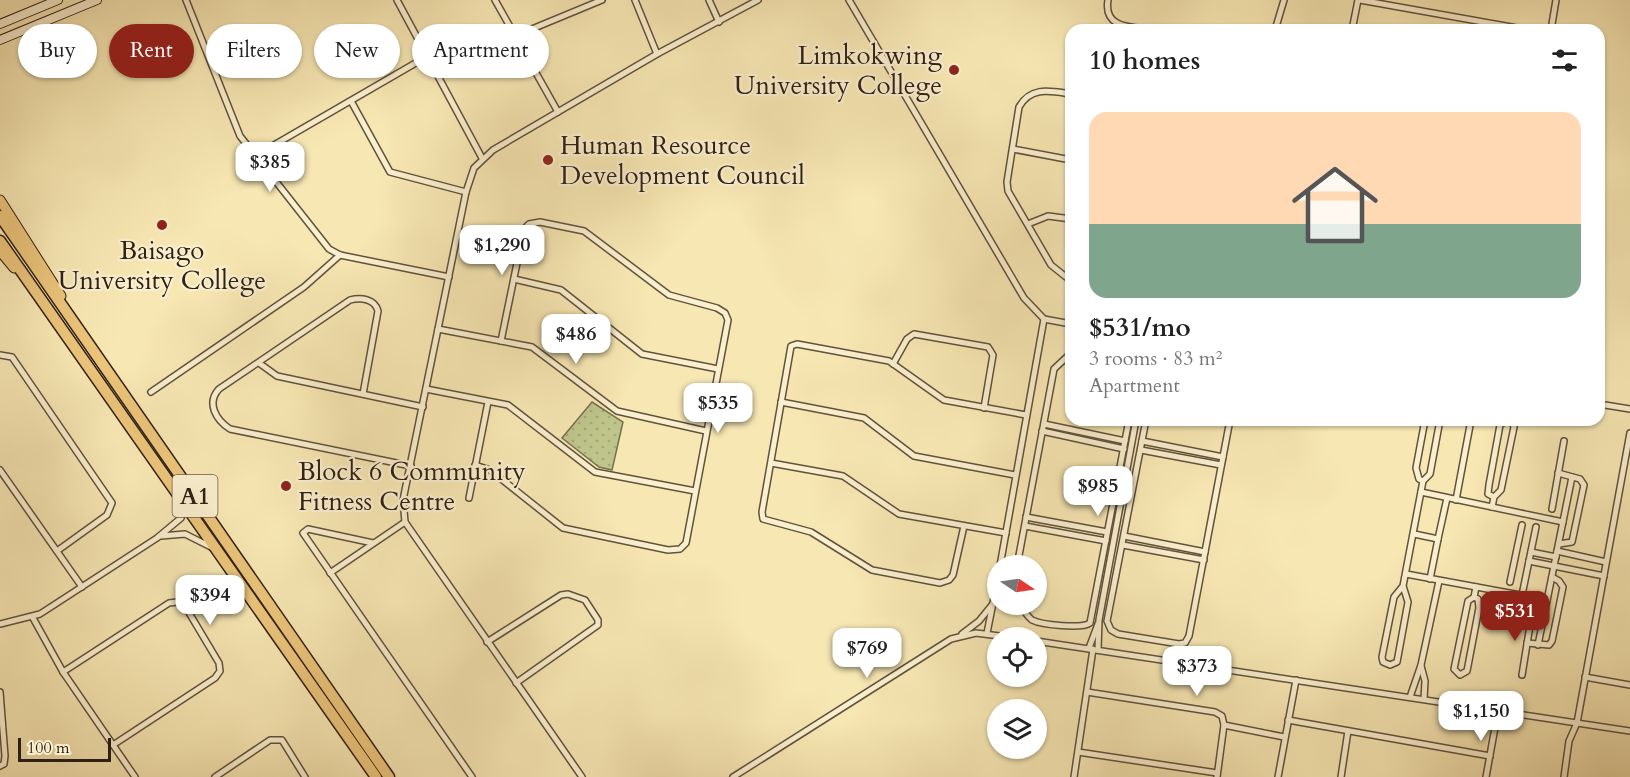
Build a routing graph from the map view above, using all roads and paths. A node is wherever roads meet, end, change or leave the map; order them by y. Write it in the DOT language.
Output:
graph roads {
  1 [pos="58,0"];
  2 [pos="97,0"];
  3 [pos="186,0"];
  4 [pos="397,0"];
  5 [pos="495,0"];
  6 [pos="602,0"];
  7 [pos="635,0"];
  8 [pos="709,0"];
  9 [pos="758,0"];
  10 [pos="849,0"];
  11 [pos="1108,0"];
  12 [pos="1284,0"];
  13 [pos="1359,0"];
  14 [pos="1556,0"];
  15 [pos="718,22"];
  16 [pos="0,24"];
  17 [pos="508,24"];
  18 [pos="544,24"];
  19 [pos="1116,24"];
  20 [pos="1277,24"];
  21 [pos="1353,24"];
  22 [pos="1494,24"];
  23 [pos="1552,24"];
  24 [pos="412,29"];
  25 [pos="0,40"];
  26 [pos="657,54"];
  27 [pos="412,65"];
  28 [pos="438,78"];
  29 [pos="539,78"];
  30 [pos="1065,93"];
  31 [pos="351,101"];
  32 [pos="558,112"];
  33 [pos="1013,149"];
  34 [pos="255,156"];
  35 [pos="482,158"];
  36 [pos="1065,159"];
  37 [pos="466,192"];
  38 [pos="0,200"];
  39 [pos="0,216"];
  40 [pos="1065,218"];
  41 [pos="1028,224"];
  42 [pos="0,241"];
  43 [pos="0,251"];
  44 [pos="340,255"];
  45 [pos="1065,276"];
  46 [pos="449,278"];
  47 [pos="513,279"];
  48 [pos="38,294"];
  49 [pos="1044,319"];
  50 [pos="1065,323"];
  51 [pos="438,329"];
  52 [pos="501,341"];
  53 [pos="0,355"];
  54 [pos="99,359"];
  55 [pos="1065,359"];
  56 [pos="258,363"];
  57 [pos="893,364"];
  58 [pos="718,369"];
  59 [pos="426,389"];
  60 [pos="151,392"];
  61 [pos="363,394"];
  62 [pos="488,402"];
  63 [pos="781,402"];
  64 [pos="1605,405"];
  65 [pos="423,407"];
  66 [pos="984,408"];
  67 [pos="1630,409"];
  68 [pos="1026,415"];
  69 [pos="1128,426"];
  70 [pos="1135,426"];
  71 [pos="1145,426"];
  72 [pos="1229,426"];
  73 [pos="1424,426"];
  74 [pos="1439,426"];
  75 [pos="1470,426"];
  76 [pos="1500,426"];
  77 [pos="1514,426"];
  78 [pos="1043,428"];
  79 [pos="706,431"];
  80 [pos="1630,433"];
  81 [pos="1125,441"];
  82 [pos="1142,441"];
  83 [pos="1564,441"];
  84 [pos="1124,449"];
  85 [pos="1141,450"];
  86 [pos="1223,457"];
  87 [pos="1495,457"];
  88 [pos="1507,459"];
  89 [pos="771,463"];
  90 [pos="476,465"];
  91 [pos="1221,465"];
  92 [pos="411,466"];
  93 [pos="0,470"];
  94 [pos="1558,473"];
  95 [pos="1015,475"];
  96 [pos="1572,477"];
  97 [pos="1423,481"];
  98 [pos="695,491"];
  99 [pos="1116,491"];
  100 [pos="1123,492"];
  101 [pos="1421,492"];
  102 [pos="1132,493"];
  103 [pos="1494,497"];
  104 [pos="469,498"];
  105 [pos="1447,498"];
  106 [pos="1456,500"];
  107 [pos="183,501"];
  108 [pos="1492,507"];
  109 [pos="1552,509"];
  110 [pos="1026,517"];
  111 [pos="405,522"];
  112 [pos="1563,522"];
  113 [pos="1522,525"];
  114 [pos="964,526"];
  115 [pos="1025,526"];
  116 [pos="1536,527"];
  117 [pos="1107,532"];
  118 [pos="1006,533"];
  119 [pos="1414,534"];
  120 [pos="1520,534"];
  121 [pos="1124,536"];
  122 [pos="157,537"];
  123 [pos="1534,537"];
  124 [pos="1438,539"];
  125 [pos="1106,541"];
  126 [pos="373,543"];
  127 [pos="1559,544"];
  128 [pos="1123,545"];
  129 [pos="1518,545"];
  130 [pos="216,550"];
  131 [pos="1532,550"];
  132 [pos="57,551"];
  133 [pos="1205,552"];
  134 [pos="1557,554"];
  135 [pos="1002,555"];
  136 [pos="1019,555"];
  137 [pos="1204,560"];
  138 [pos="1514,562"];
  139 [pos="1606,562"];
  140 [pos="1529,563"];
  141 [pos="1554,566"];
  142 [pos="1513,571"];
  143 [pos="330,573"];
  144 [pos="1406,574"];
  145 [pos="1526,574"];
  146 [pos="1604,576"];
  147 [pos="1552,577"];
  148 [pos="1430,579"];
  149 [pos="1439,581"];
  150 [pos="1510,582"];
  151 [pos="1098,585"];
  152 [pos="1403,586"];
  153 [pos="82,587"];
  154 [pos="1106,587"];
  155 [pos="1476,587"];
  156 [pos="1114,588"];
  157 [pos="1522,595"];
  158 [pos="1474,597"];
  159 [pos="1547,600"];
  160 [pos="987,611"];
  161 [pos="1532,613"];
  162 [pos="1029,615"];
  163 [pos="33,618"];
  164 [pos="0,624"];
  165 [pos="987,633"];
  166 [pos="961,635"];
  167 [pos="1461,637"];
  168 [pos="1473,639"];
  169 [pos="487,642"];
  170 [pos="1047,643"];
  171 [pos="1527,643"];
  172 [pos="1538,645"];
  173 [pos="1093,649"];
  174 [pos="1421,665"];
  175 [pos="63,672"];
  176 [pos="1522,675"];
  177 [pos="1585,677"];
  178 [pos="1296,680"];
  179 [pos="516,683"];
  180 [pos="1630,685"];
  181 [pos="0,692"];
  182 [pos="1087,692"];
  183 [pos="1410,697"];
  184 [pos="1424,699"];
  185 [pos="1498,711"];
  186 [pos="1288,720"];
  187 [pos="1577,723"];
  188 [pos="1224,725"];
  189 [pos="1348,731"];
  190 [pos="1630,731"];
  191 [pos="1284,737"];
  192 [pos="113,745"];
  193 [pos="1078,752"];
  194 [pos="1490,756"];
  195 [pos="0,766"];
  196 [pos="1217,775"];
  197 [pos="135,777"];
  198 [pos="215,777"];
  199 [pos="305,777"];
  200 [pos="376,777"];
  201 [pos="389,777"];
  202 [pos="472,777"];
  203 [pos="582,777"];
  204 [pos="734,777"];
  205 [pos="1074,777"];
  206 [pos="1278,777"];
  207 [pos="1341,777"];
  208 [pos="1486,777"];
  209 [pos="1564,777"];
  1 -- 16 [label="main road"];
  2 -- 25 [label="main road"];
  3 -- 34 [label="street"];
  4 -- 24 [label="street"];
  5 -- 17 [label="street"];
  6 -- 18 [label="street"];
  7 -- 26 [label="street"];
  8 -- 15 [label="street"];
  9 -- 15 [label="street"];
  10 -- 49 [label="street"];
  11 -- 19 [label="street"];
  12 -- 20 [label="street"];
  13 -- 21 [label="street"];
  13 -- 22 [label="street"];
  14 -- 23 [label="street"];
  15 -- 26 [label="street"];
  26 -- 32 [label="street"];
  27 -- 31 [label="street"];
  28 -- 35 [label="street"];
  29 -- 32 [label="street"];
  30 -- 33 [label="street"];
  31 -- 34 [label="street"];
  31 -- 37 [label="street"];
  32 -- 35 [label="street"];
  33 -- 36 [label="street"];
  33 -- 41 [label="street"];
  34 -- 44 [label="street"];
  35 -- 37 [label="street"];
  37 -- 46 [label="street"];
  38 -- 54 [label="main road"];
  39 -- 54 [label="highway, A1"];
  40 -- 41 [label="street"];
  41 -- 45 [label="street"];
  42 -- 48 [label="highway, A1"];
  43 -- 48 [label="main road"];
  44 -- 46 [label="street"];
  44 -- 60 [label="street"];
  46 -- 51 [label="street"];
  47 -- 52 [label="street"];
  47 -- 58 [label="street"];
  47 -- 58 [label="street"];
  48 -- 107 [label="highway, A1"];
  49 -- 50 [label="street"];
  49 -- 68 [label="street"];
  51 -- 52 [label="street"];
  51 -- 59 [label="street"];
  52 -- 79 [label="street"];
  53 -- 132 [label="street"];
  54 -- 201 [label="highway, A1"];
  55 -- 78 [label="street"];
  56 -- 61 [label="street"];
  56 -- 61 [label="street"];
  56 -- 92 [label="street"];
  57 -- 63 [label="street"];
  57 -- 66 [label="street"];
  57 -- 66 [label="street"];
  58 -- 79 [label="street"];
  59 -- 62 [label="street"];
  59 -- 65 [label="street"];
  61 -- 65 [label="street"];
  62 -- 90 [label="street"];
  62 -- 98 [label="street"];
  63 -- 89 [label="street"];
  63 -- 95 [label="street"];
  64 -- 67 [label="street"];
  65 -- 92 [label="street"];
  66 -- 68 [label="street"];
  68 -- 95 [label="street"];
  69 -- 81 [label="street"];
  70 -- 100 [label="street"];
  71 -- 82 [label="street"];
  72 -- 86 [label="street"];
  73 -- 97 [label="street"];
  74 -- 97 [label="street"];
  75 -- 106 [label="street"];
  76 -- 87 [label="street"];
  77 -- 88 [label="street"];
  78 -- 81 [label="street"];
  78 -- 84 [label="street"];
  78 -- 110 [label="street"];
  79 -- 98 [label="street"];
  80 -- 139 [label="street"];
  81 -- 84 [label="street"];
  82 -- 85 [label="street"];
  82 -- 86 [label="street"];
  83 -- 94 [label="street"];
  84 -- 99 [label="street"];
  85 -- 91 [label="street"];
  85 -- 102 [label="street"];
  86 -- 91 [label="street"];
  87 -- 88 [label="street"];
  87 -- 103 [label="street"];
  88 -- 103 [label="street"];
  89 -- 114 [label="street"];
  89 -- 114 [label="street"];
  90 -- 98 [label="street"];
  90 -- 104 [label="street"];
  91 -- 133 [label="street"];
  92 -- 111 [label="street"];
  93 -- 132 [label="street"];
  94 -- 96 [label="street"];
  94 -- 109 [label="street"];
  95 -- 118 [label="street"];
  96 -- 112 [label="street"];
  96 -- 127 [label="street"];
  97 -- 101 [label="street"];
  99 -- 100 [label="street"];
  99 -- 117 [label="street"];
  100 -- 102 [label="street"];
  100 -- 154 [label="street"];
  101 -- 105 [label="street"];
  101 -- 119 [label="street"];
  102 -- 121 [label="street"];
  103 -- 108 [label="street"];
  105 -- 106 [label="street"];
  105 -- 124 [label="street"];
  106 -- 108 [label="street"];
  107 -- 122 [label="street"];
  107 -- 130 [label="highway, A1"];
  108 -- 112 [label="street"];
  110 -- 115 [label="street"];
  110 -- 117 [label="street"];
  111 -- 126 [label="street"];
  111 -- 169 [label="street"];
  112 -- 127 [label="street"];
  113 -- 120 [label="street"];
  114 -- 118 [label="street"];
  115 -- 125 [label="street"];
  115 -- 136 [label="street"];
  116 -- 123 [label="street"];
  117 -- 125 [label="street"];
  118 -- 135 [label="street"];
  119 -- 124 [label="street"];
  119 -- 144 [label="street"];
  120 -- 123 [label="street"];
  120 -- 129 [label="street"];
  121 -- 128 [label="street"];
  121 -- 133 [label="street"];
  122 -- 130 [label="street"];
  122 -- 153 [label="street"];
  123 -- 131 [label="street"];
  124 -- 148 [label="street"];
  125 -- 151 [label="street"];
  126 -- 143 [label="street"];
  126 -- 143 [label="street"];
  127 -- 134 [label="street"];
  128 -- 137 [label="street"];
  128 -- 156 [label="street"];
  129 -- 131 [label="street"];
  129 -- 138 [label="street"];
  130 -- 200 [label="highway, A1"];
  131 -- 134 [label="street"];
  131 -- 140 [label="street"];
  132 -- 153 [label="street"];
  133 -- 137 [label="street"];
  134 -- 139 [label="street"];
  134 -- 141 [label="street"];
  137 -- 156 [label="street"];
  138 -- 140 [label="street"];
  138 -- 142 [label="street"];
  139 -- 146 [label="street"];
  140 -- 141 [label="street"];
  140 -- 145 [label="street"];
  141 -- 146 [label="street"];
  141 -- 147 [label="street"];
  142 -- 145 [label="street"];
  142 -- 150 [label="street"];
  143 -- 202 [label="street"];
  144 -- 148 [label="street"];
  144 -- 152 [label="street"];
  145 -- 157 [label="street"];
  146 -- 177 [label="street"];
  147 -- 159 [label="street"];
  147 -- 172 [label="street"];
  148 -- 149 [label="street"];
  149 -- 155 [label="street"];
  149 -- 174 [label="street"];
  151 -- 154 [label="street"];
  151 -- 162 [label="street"];
  152 -- 152 [label="street"];
  153 -- 163 [label="street"];
  154 -- 156 [label="street"];
  154 -- 173 [label="street"];
  155 -- 157 [label="street"];
  155 -- 158 [label="street"];
  157 -- 159 [label="street"];
  158 -- 167 [label="street"];
  158 -- 168 [label="street"];
  159 -- 172 [label="street"];
  160 -- 166 [label="street"];
  161 -- 171 [label="street"];
  163 -- 164 [label="street"];
  163 -- 175 [label="street"];
  165 -- 166 [label="street"];
  166 -- 204 [label="street"];
  167 -- 168 [label="street"];
  167 -- 168 [label="street"];
  169 -- 179 [label="street"];
  169 -- 179 [label="street"];
  170 -- 173 [label="street"];
  171 -- 172 [label="street"];
  171 -- 176 [label="street"];
  173 -- 178 [label="street"];
  173 -- 182 [label="street"];
  174 -- 183 [label="street"];
  174 -- 184 [label="street"];
  175 -- 192 [label="street"];
  175 -- 192 [label="street"];
  177 -- 180 [label="street"];
  177 -- 187 [label="street"];
  178 -- 183 [label="street"];
  178 -- 186 [label="street"];
  179 -- 203 [label="street"];
  181 -- 195 [label="street"];
  182 -- 188 [label="street"];
  182 -- 193 [label="street"];
  183 -- 184 [label="street"];
  184 -- 185 [label="street"];
  185 -- 187 [label="street"];
  185 -- 194 [label="street"];
  186 -- 189 [label="street"];
  186 -- 191 [label="street"];
  187 -- 190 [label="street"];
  187 -- 209 [label="street"];
  188 -- 191 [label="street"];
  188 -- 196 [label="street"];
  189 -- 194 [label="street"];
  189 -- 207 [label="street"];
  191 -- 206 [label="street"];
  192 -- 197 [label="street"];
  193 -- 196 [label="street"];
  193 -- 205 [label="street"];
  194 -- 208 [label="street"];
  198 -- 199 [label="street"];
}
